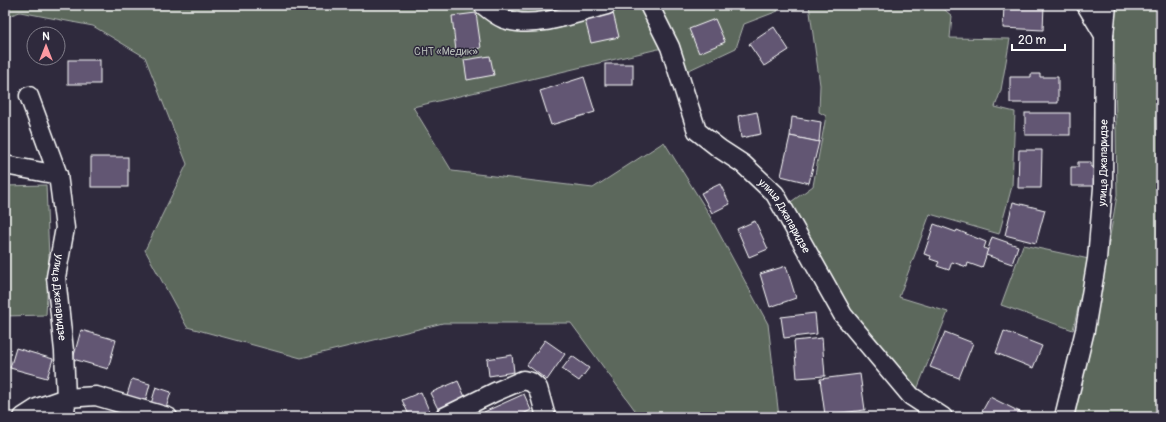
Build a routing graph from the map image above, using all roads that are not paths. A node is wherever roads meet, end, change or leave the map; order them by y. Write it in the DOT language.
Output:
graph roads {
  1 [pos="483,5"];
  2 [pos="607,5"];
  3 [pos="649,5"];
  4 [pos="1086,5"];
  5 [pos="1107,5"];
  6 [pos="1104,35"];
  7 [pos="29,96"];
  8 [pos="5,164"];
  9 [pos="58,175"];
  10 [pos="66,398"];
  11 [pos="24,417"];
  12 [pos="65,417"];
  13 [pos="168,417"];
  14 [pos="444,417"];
  15 [pos="546,417"];
  16 [pos="943,417"];
  17 [pos="1064,417"];
  1 -- 2 [label="street"];
  3 -- 16 [label="street, улица Джапаридзе"];
  4 -- 6 [label="street"];
  5 -- 6 [label="street, улица Джапаридзе"];
  6 -- 17 [label="street, улица Джапаридзе"];
  7 -- 9 [label="street, улица Джапаридзе"];
  8 -- 9 [label="street"];
  9 -- 10 [label="street, улица Джапаридзе"];
  10 -- 11 [label="street"];
  10 -- 12 [label="street, улица Джапаридзе"];
  10 -- 13 [label="street"];
  14 -- 15 [label="street"];
}
